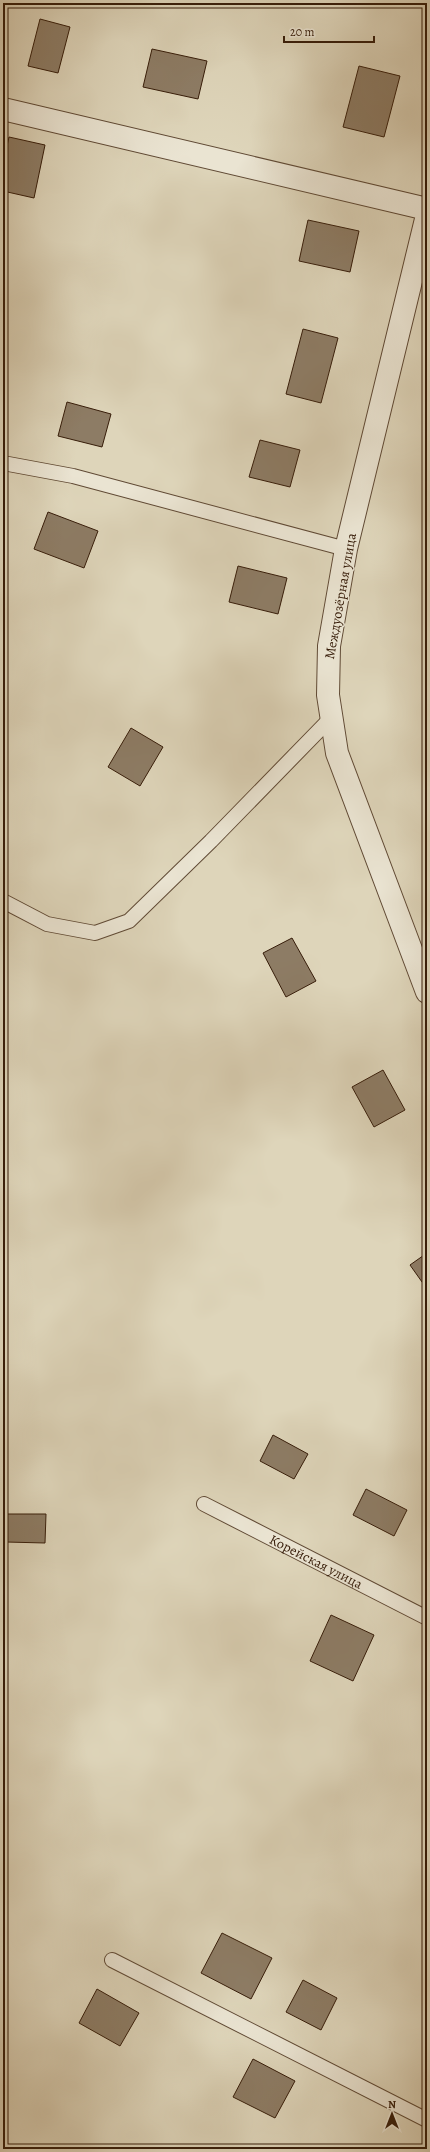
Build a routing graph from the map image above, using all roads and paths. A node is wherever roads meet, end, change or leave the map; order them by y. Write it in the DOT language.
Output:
graph roads {
  1 [pos="3,109"];
  2 [pos="427,208"];
  3 [pos="427,215"];
  4 [pos="3,463"];
  5 [pos="346,549"];
  6 [pos="331,718"];
  7 [pos="3,901"];
  8 [pos="427,992"];
  9 [pos="204,1504"];
  10 [pos="427,1618"];
  11 [pos="112,1960"];
  12 [pos="427,2120"];
  1 -- 2 [label="street"];
  3 -- 5 [label="street, Междуозёрная улица"];
  4 -- 5 [label="lane"];
  5 -- 6 [label="street, Междуозёрная улица"];
  6 -- 7 [label="lane"];
  6 -- 8 [label="street, Междуозёрная улица"];
  9 -- 10 [label="lane, Корейская улица"];
  11 -- 12 [label="lane"];
}
